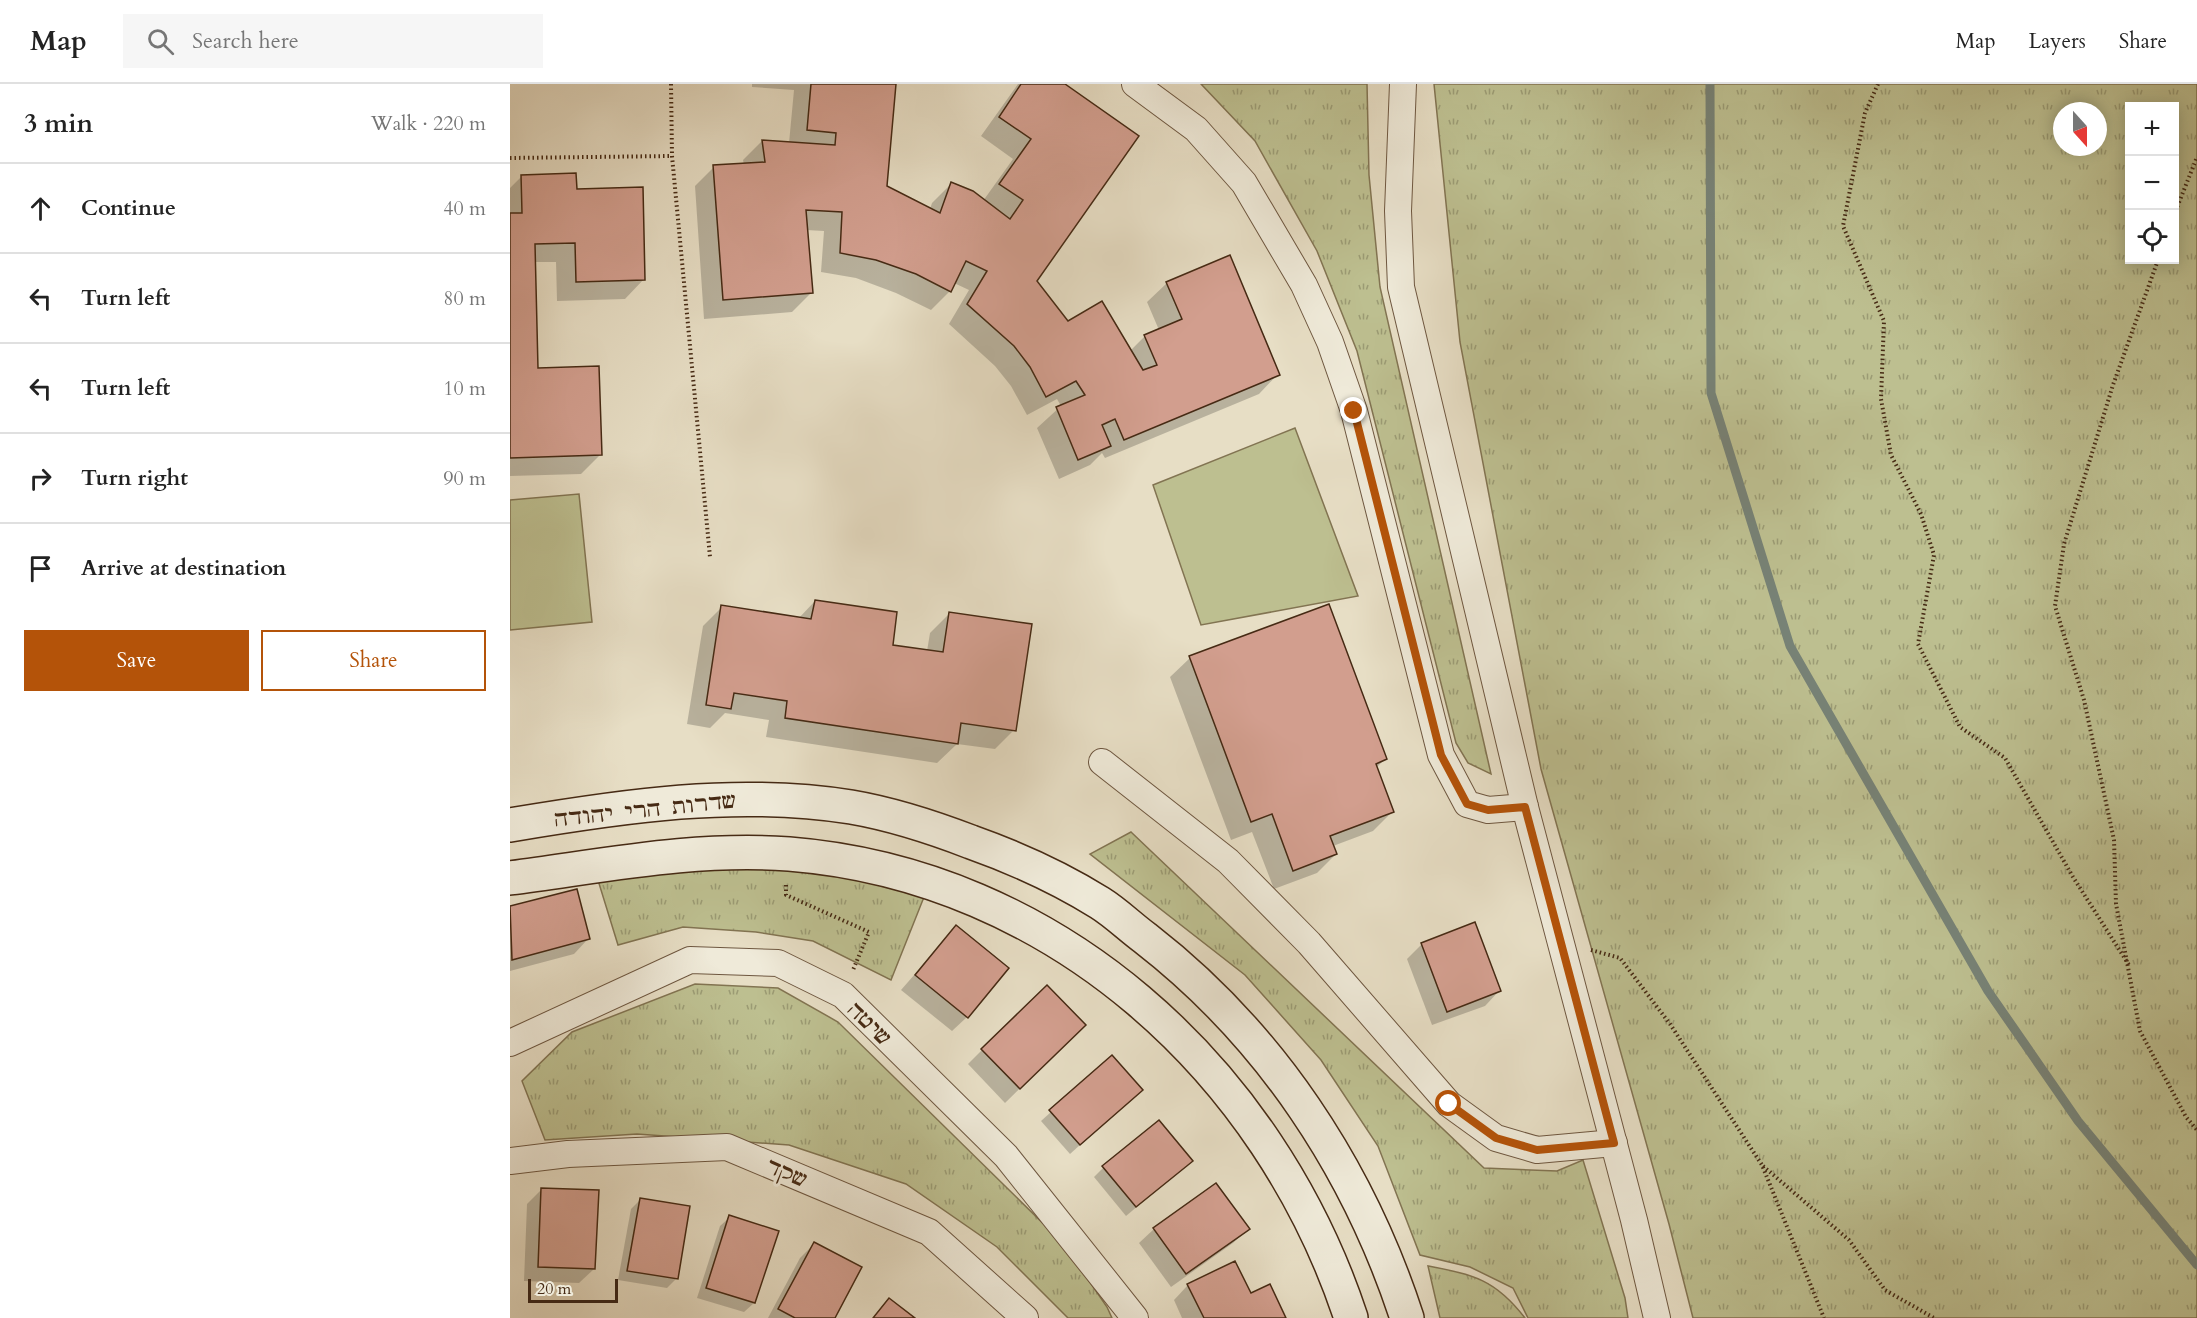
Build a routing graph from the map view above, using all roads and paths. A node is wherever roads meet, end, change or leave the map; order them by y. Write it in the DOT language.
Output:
graph roads {
  1 [pos="671,84"];
  2 [pos="1135,84"];
  3 [pos="1403,84"];
  4 [pos="1878,84"];
  5 [pos="672,156"];
  6 [pos="2197,157"];
  7 [pos="510,158"];
  8 [pos="2177,210"];
  9 [pos="2157,264"];
  10 [pos="710,557"];
  11 [pos="1102,762"];
  12 [pos="1525,807"];
  13 [pos="510,825"];
  14 [pos="787,854"];
  15 [pos="510,878"];
  16 [pos="1561,943"];
  17 [pos="2129,965"];
  18 [pos="843,996"];
  19 [pos="510,1043"];
  20 [pos="2197,1131"];
  21 [pos="1614,1143"];
  22 [pos="510,1161"];
  23 [pos="1762,1165"];
  24 [pos="1024,1318"];
  25 [pos="1135,1318"];
  26 [pos="1351,1318"];
  27 [pos="1407,1318"];
  28 [pos="1657,1318"];
  29 [pos="1824,1318"];
  30 [pos="1934,1318"];
  1 -- 5 [label="path"];
  2 -- 12 [label="street"];
  3 -- 12 [label="street"];
  4 -- 17 [label="path"];
  5 -- 7 [label="path"];
  5 -- 10 [label="path"];
  6 -- 8 [label="path"];
  9 -- 17 [label="path"];
  11 -- 21 [label="street"];
  12 -- 16 [label="street"];
  13 -- 27 [label="street, שדרות הרי יהודה"];
  14 -- 15 [label="street"];
  14 -- 18 [label="path"];
  14 -- 26 [label="street"];
  16 -- 21 [label="street"];
  16 -- 23 [label="path"];
  17 -- 20 [label="path"];
  18 -- 19 [label="street, שיטה"];
  18 -- 25 [label="street, שיטה"];
  21 -- 28 [label="street"];
  22 -- 24 [label="street, שקד"];
  23 -- 29 [label="path"];
  23 -- 30 [label="path"];
}
